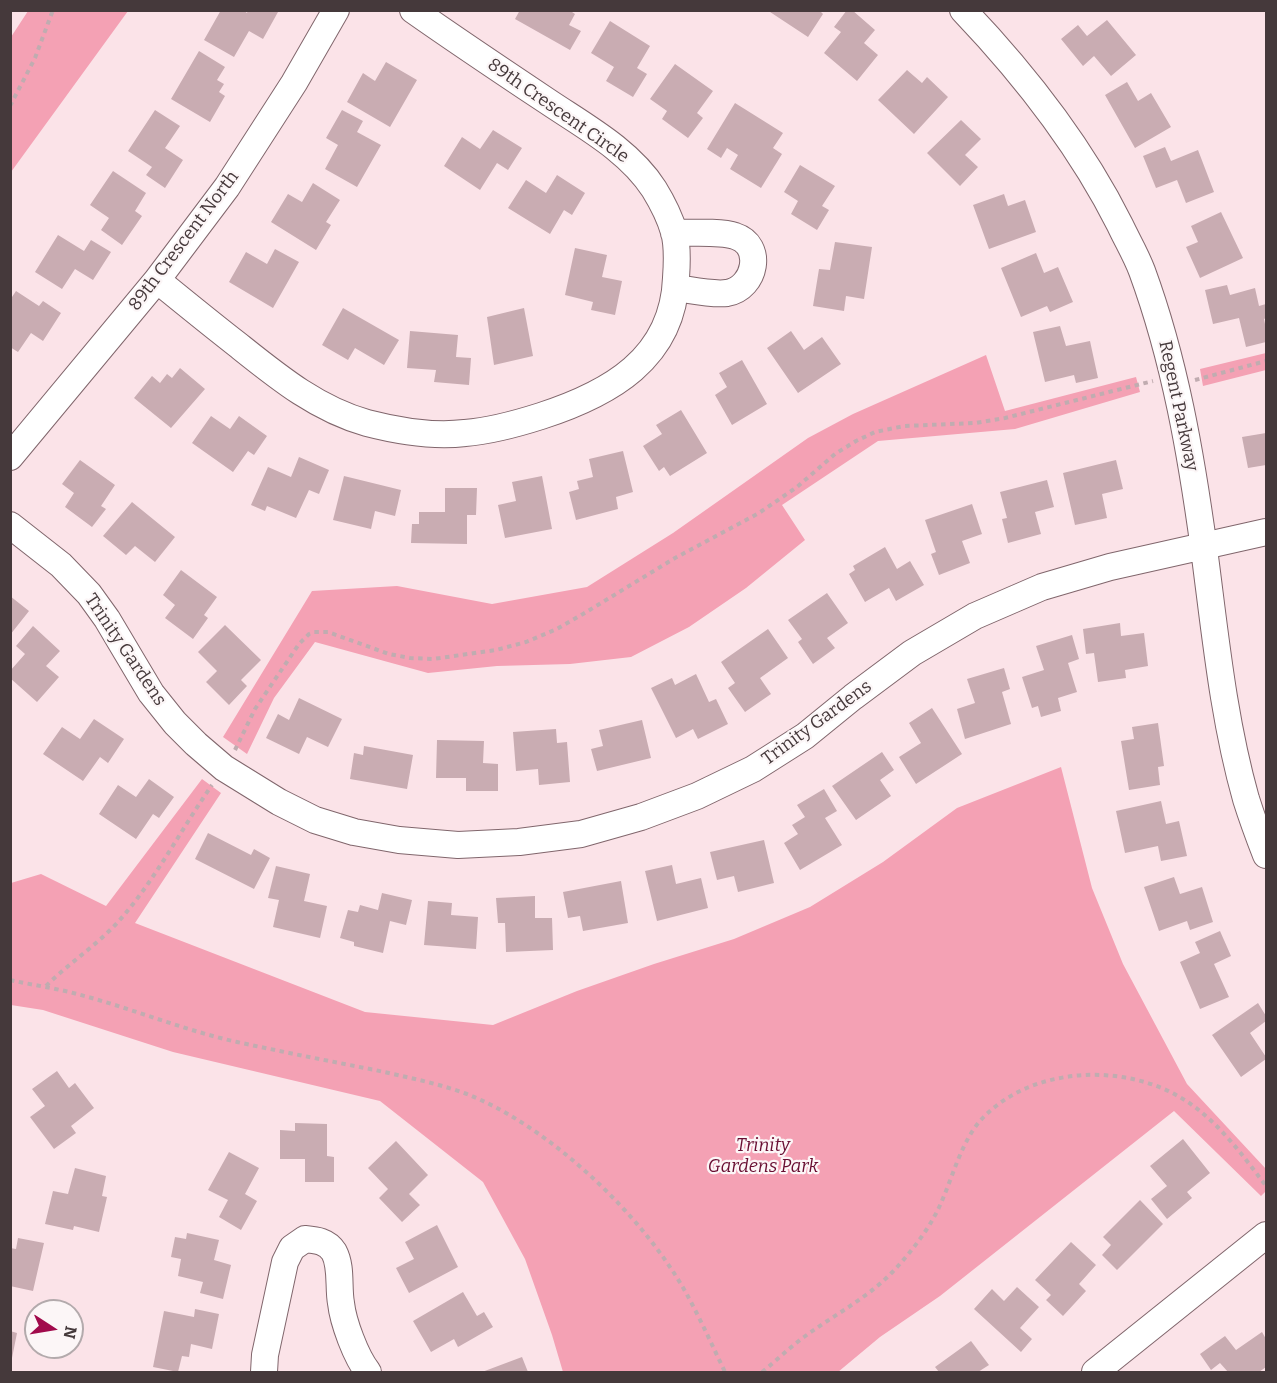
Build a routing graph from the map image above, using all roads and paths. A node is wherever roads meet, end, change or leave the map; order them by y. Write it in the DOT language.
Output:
graph roads {
  1 [pos="53,10"];
  2 [pos="336,10"];
  3 [pos="413,10"];
  4 [pos="963,10"];
  5 [pos="10,106"];
  6 [pos="675,233"];
  7 [pos="157,280"];
  8 [pos="676,288"];
  9 [pos="1266,361"];
  10 [pos="1194,380"];
  11 [pos="1155,381"];
  12 [pos="10,457"];
  13 [pos="10,525"];
  14 [pos="1266,532"];
  15 [pos="1203,545"];
  16 [pos="232,756"];
  17 [pos="217,779"];
  18 [pos="1266,855"];
  19 [pos="10,980"];
  20 [pos="46,987"];
  21 [pos="1266,1186"];
  22 [pos="1266,1235"];
  23 [pos="264,1372"];
  24 [pos="364,1372"];
  25 [pos="725,1372"];
  26 [pos="762,1372"];
  27 [pos="1095,1372"];
  1 -- 5 [label="path"];
  2 -- 7 [label="street, 89th Crescent North"];
  3 -- 6 [label="street, 89th Crescent Circle"];
  4 -- 15 [label="street, Regent Parkway"];
  6 -- 8 [label="street, 89th Crescent Circle"];
  6 -- 8 [label="street"];
  7 -- 8 [label="street, 89th Crescent Circle"];
  7 -- 12 [label="street, 89th Crescent North"];
  9 -- 10 [label="path"];
  11 -- 16 [label="path"];
  13 -- 15 [label="street, Trinity Gardens"];
  14 -- 15 [label="street, Trinity Gardens"];
  15 -- 18 [label="street, Regent Parkway"];
  17 -- 20 [label="path"];
  19 -- 20 [label="path"];
  20 -- 25 [label="path"];
  21 -- 26 [label="path"];
  22 -- 27 [label="street"];
  23 -- 24 [label="street"];
}
